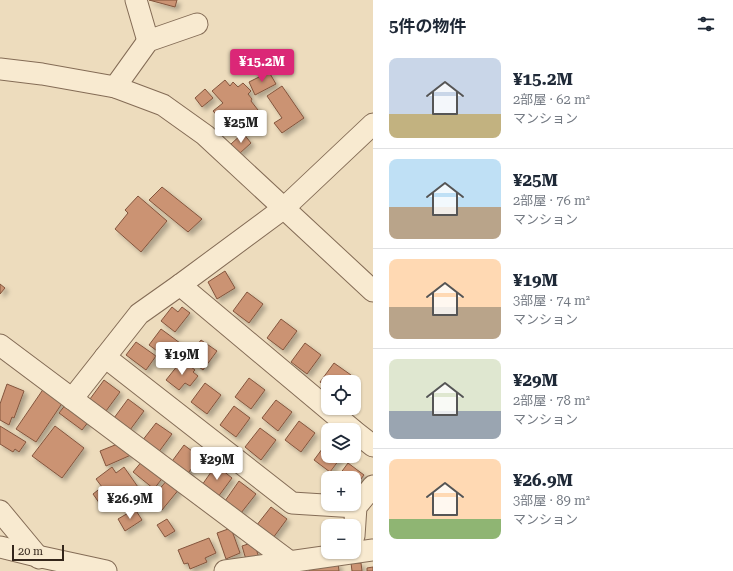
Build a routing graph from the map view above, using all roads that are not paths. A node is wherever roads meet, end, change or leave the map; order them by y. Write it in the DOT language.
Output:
graph roads {
  1 [pos="136,0"];
  2 [pos="197,24"];
  3 [pos="148,41"];
  4 [pos="0,69"];
  5 [pos="115,87"];
  6 [pos="373,124"];
  7 [pos="284,208"];
  8 [pos="180,285"];
  9 [pos="373,291"];
  10 [pos="0,345"];
  11 [pos="105,357"];
  12 [pos="72,398"];
  13 [pos="346,423"];
  14 [pos="361,436"];
  15 [pos="373,446"];
  16 [pos="373,486"];
  17 [pos="361,501"];
  18 [pos="321,505"];
  19 [pos="0,511"];
  20 [pos="0,547"];
  21 [pos="361,548"];
  22 [pos="373,550"];
  23 [pos="321,555"];
  24 [pos="290,562"];
  25 [pos="43,564"];
  26 [pos="106,571"];
  27 [pos="225,571"];
  1 -- 3 [label="street"];
  2 -- 3 [label="street"];
  3 -- 5 [label="street"];
  4 -- 5 [label="street"];
  5 -- 7 [label="street"];
  6 -- 7 [label="street"];
  7 -- 8 [label="street"];
  7 -- 9 [label="street"];
  8 -- 11 [label="street"];
  8 -- 13 [label="street"];
  10 -- 12 [label="street"];
  11 -- 12 [label="street"];
  11 -- 18 [label="street"];
  12 -- 24 [label="street"];
  14 -- 15 [label="street"];
  16 -- 17 [label="street"];
  19 -- 25 [label="street"];
  20 -- 25 [label="street"];
  21 -- 22 [label="street"];
  23 -- 24 [label="street"];
  24 -- 27 [label="street"];
  25 -- 26 [label="street"];
}
